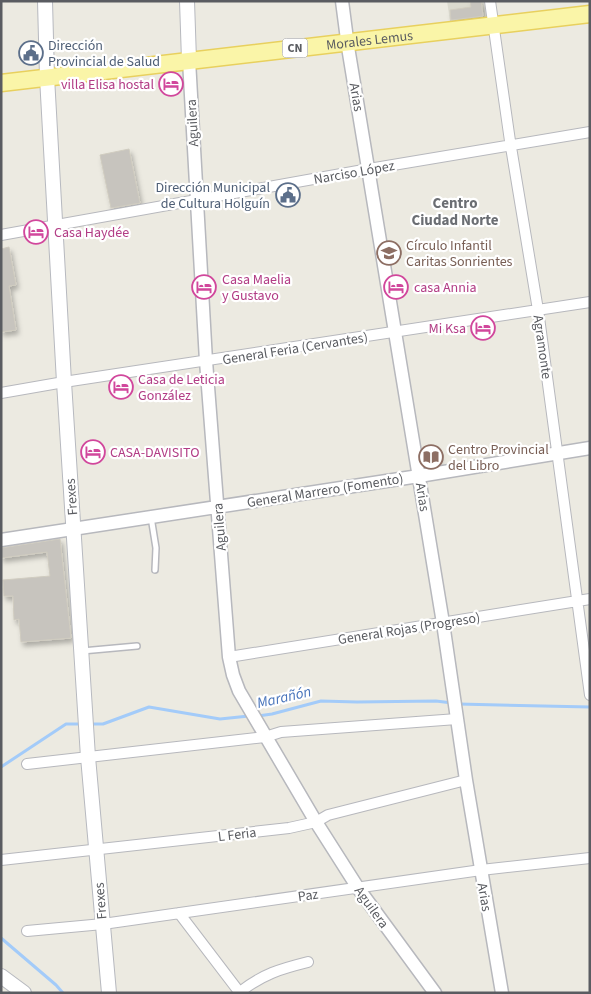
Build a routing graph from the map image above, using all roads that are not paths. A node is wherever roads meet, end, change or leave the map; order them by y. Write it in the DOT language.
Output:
graph roads {
  1 [pos="45,1"];
  2 [pos="187,1"];
  3 [pos="342,1"];
  4 [pos="490,1"];
  5 [pos="590,14"];
  6 [pos="493,25"];
  7 [pos="347,42"];
  8 [pos="189,60"];
  9 [pos="47,77"];
  10 [pos="1,83"];
  11 [pos="590,132"];
  12 [pos="510,147"];
  13 [pos="369,169"];
  14 [pos="196,200"];
  15 [pos="55,225"];
  16 [pos="1,235"];
  17 [pos="590,302"];
  18 [pos="538,310"];
  19 [pos="395,332"];
  20 [pos="206,361"];
  21 [pos="64,382"];
  22 [pos="1,393"];
  23 [pos="590,448"];
  24 [pos="557,453"];
  25 [pos="419,476"];
  26 [pos="218,507"];
  27 [pos="151,517"];
  28 [pos="73,528"];
  29 [pos="1,540"];
  30 [pos="154,570"];
  31 [pos="590,599"];
  32 [pos="577,601"];
  33 [pos="443,623"];
  34 [pos="137,646"];
  35 [pos="81,651"];
  36 [pos="229,657"];
  37 [pos="590,695"];
  38 [pos="457,716"];
  39 [pos="265,737"];
  40 [pos="88,757"];
  41 [pos="27,764"];
  42 [pos="466,780"];
  43 [pos="316,822"];
  44 [pos="96,850"];
  45 [pos="590,858"];
  46 [pos="1,860"];
  47 [pos="481,870"];
  48 [pos="358,888"];
  49 [pos="179,912"];
  50 [pos="102,924"];
  51 [pos="27,931"];
  52 [pos="308,962"];
  53 [pos="1,976"];
  54 [pos="240,992"];
  55 [pos="24,993"];
  56 [pos="109,993"];
  57 [pos="435,993"];
  58 [pos="502,993"];
  1 -- 9 [label="main road, Frexes"];
  2 -- 8 [label="main road, Aguilera"];
  3 -- 7 [label="street, Arias"];
  4 -- 6 [label="street, Agramonte"];
  5 -- 6 [label="main road, Morales Lemus / CN"];
  6 -- 7 [label="main road, Morales Lemus / CN"];
  6 -- 12 [label="street, Agramonte"];
  7 -- 8 [label="main road, Morales Lemus / CN"];
  7 -- 13 [label="street, Arias"];
  8 -- 9 [label="main road, Morales Lemus / CN"];
  8 -- 14 [label="street, Aguilera"];
  9 -- 10 [label="main road, Morales Lemus / CN"];
  9 -- 15 [label="main road, Frexes"];
  11 -- 12 [label="street, Narciso López"];
  12 -- 13 [label="street, Narciso López"];
  12 -- 18 [label="street, Agramonte"];
  13 -- 14 [label="street, Narciso López"];
  13 -- 19 [label="street, Arias"];
  14 -- 15 [label="street, Narciso López"];
  14 -- 20 [label="street, Aguilera"];
  15 -- 16 [label="street, Narciso López"];
  15 -- 21 [label="main road, Frexes"];
  17 -- 18 [label="street, General Feria (Cervantes)"];
  18 -- 19 [label="street, General Feria (Cervantes)"];
  18 -- 24 [label="street, Agramonte"];
  19 -- 20 [label="street, General Feria (Cervantes)"];
  19 -- 25 [label="street, Arias"];
  20 -- 21 [label="street, General Feria (Cervantes)"];
  20 -- 26 [label="street, Aguilera"];
  21 -- 22 [label="street, General Feria (Cervantes)"];
  21 -- 28 [label="main road, Frexes"];
  23 -- 24 [label="street, General Marrero (Fomento)"];
  24 -- 25 [label="street, General Marrero (Fomento)"];
  24 -- 32 [label="street, Agramonte"];
  25 -- 26 [label="street, General Marrero (Fomento)"];
  25 -- 33 [label="street, Arias"];
  26 -- 27 [label="street, General Marrero (Fomento)"];
  26 -- 36 [label="street, Aguilera"];
  27 -- 28 [label="street, General Marrero (Fomento)"];
  27 -- 30 [label="lane"];
  28 -- 29 [label="street, General Marrero (Fomento)"];
  28 -- 35 [label="main road, Frexes"];
  31 -- 32 [label="street, General Rojas (Progreso)"];
  32 -- 33 [label="street, General Rojas (Progreso)"];
  32 -- 37 [label="street, Agramonte"];
  33 -- 36 [label="street, General Rojas (Progreso)"];
  33 -- 38 [label="street, Arias"];
  34 -- 35 [label="lane"];
  35 -- 40 [label="main road, Frexes"];
  36 -- 39 [label="street, Aguilera"];
  38 -- 39 [label="street"];
  38 -- 42 [label="street, Arias"];
  39 -- 40 [label="street"];
  39 -- 43 [label="street, Aguilera"];
  40 -- 41 [label="street"];
  40 -- 44 [label="main road, Frexes"];
  42 -- 43 [label="street, L Feria"];
  42 -- 47 [label="street, Arias"];
  43 -- 44 [label="street, L Feria"];
  43 -- 48 [label="street, Aguilera"];
  44 -- 46 [label="street, L Feria"];
  44 -- 50 [label="main road, Frexes"];
  45 -- 47 [label="street, Paz"];
  47 -- 48 [label="street, Paz"];
  47 -- 58 [label="street, Arias"];
  48 -- 49 [label="street, Paz"];
  48 -- 57 [label="street, Aguilera"];
  49 -- 50 [label="street, Paz"];
  49 -- 54 [label="street"];
  50 -- 51 [label="street, Paz"];
  50 -- 56 [label="main road, Frexes"];
  52 -- 54 [label="street"];
  53 -- 55 [label="main road"];
}
